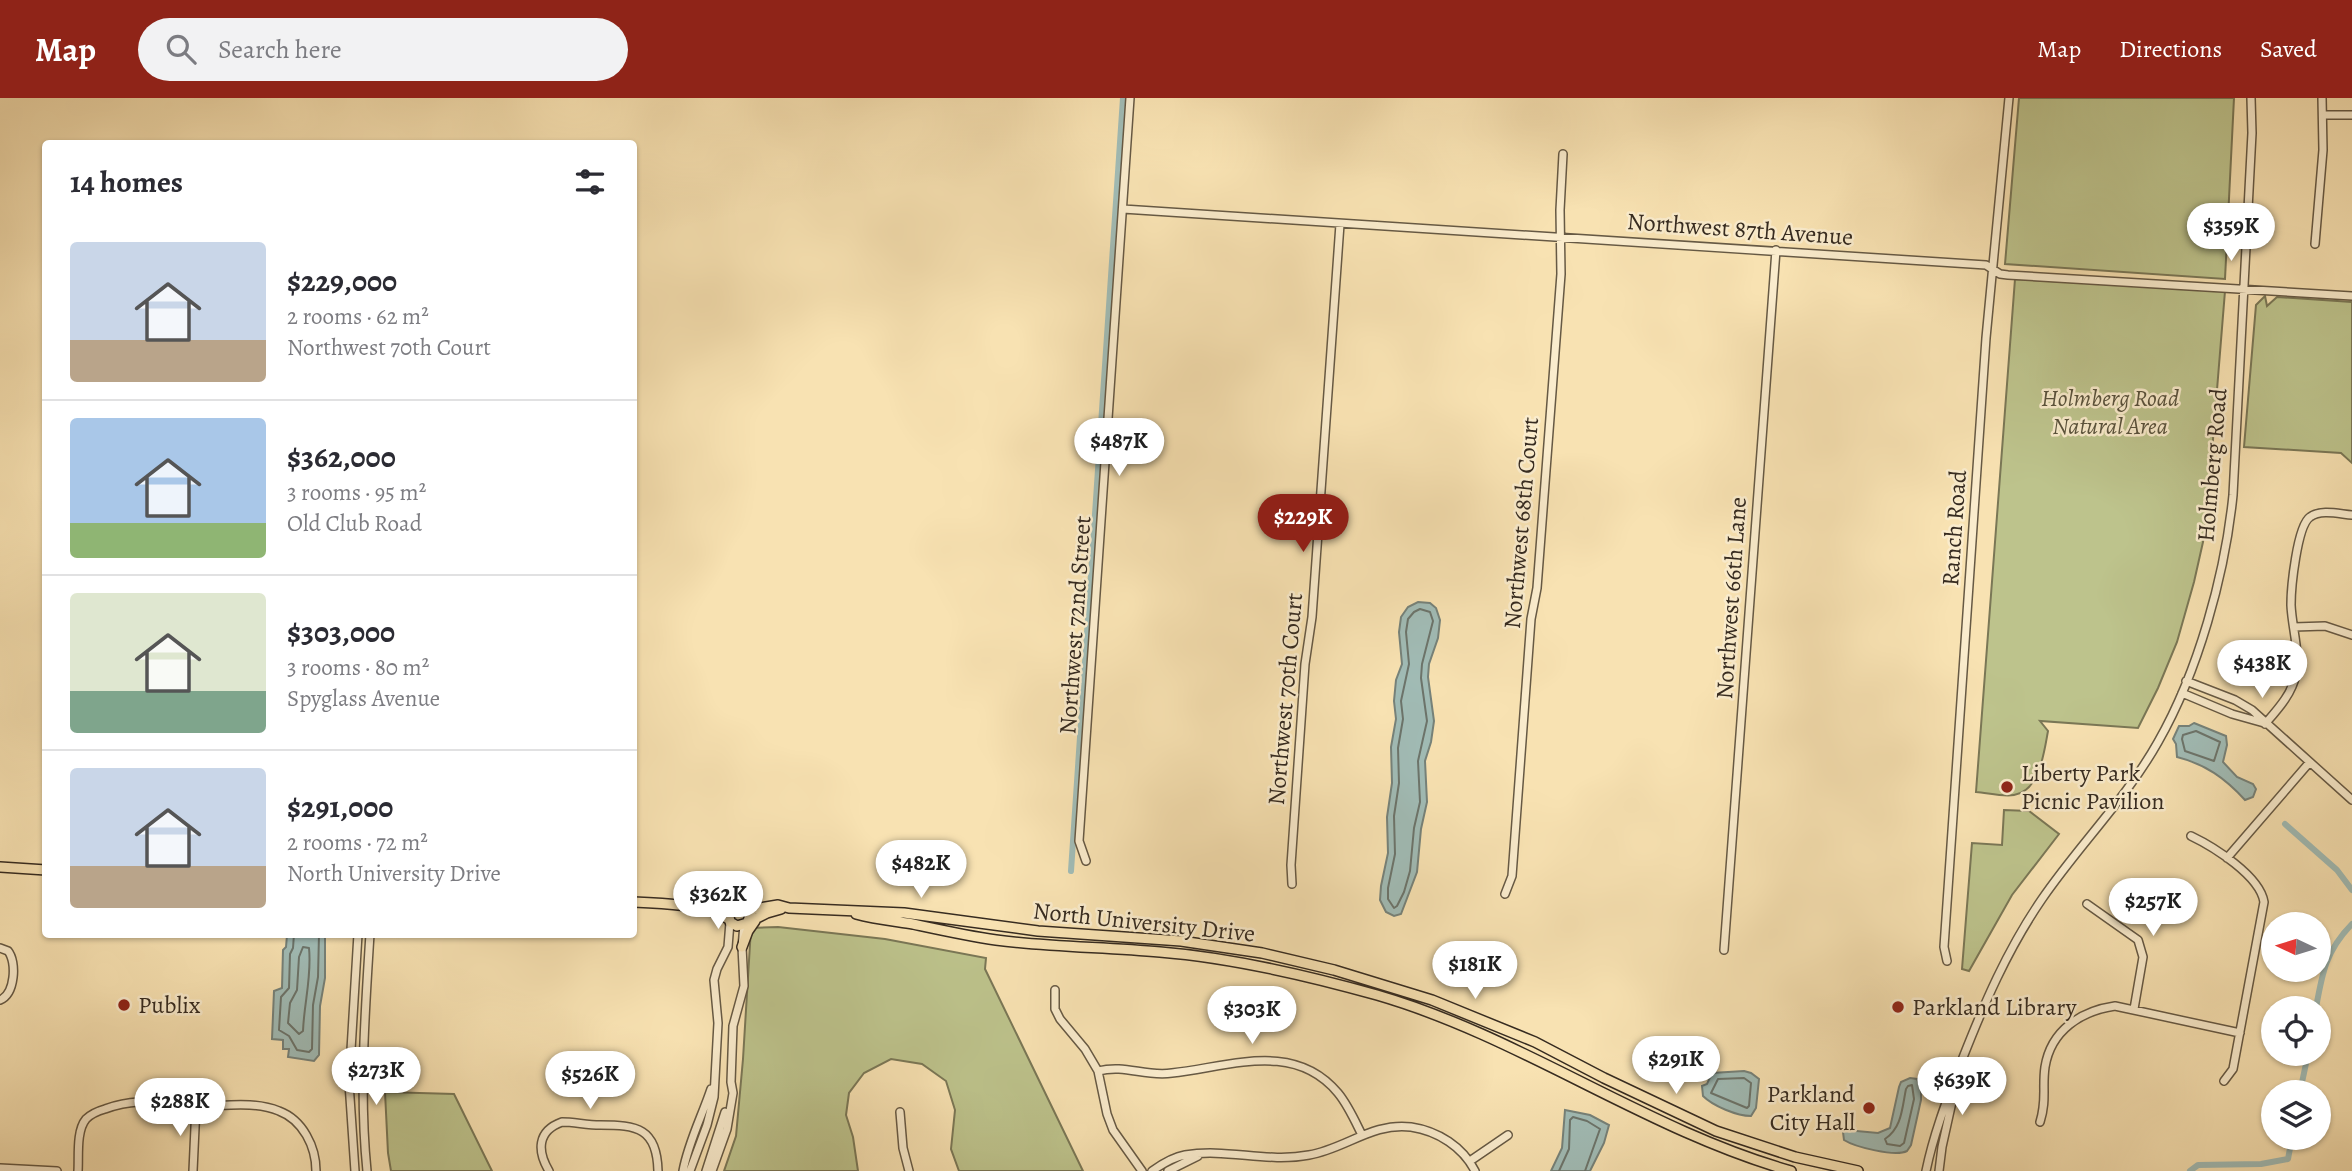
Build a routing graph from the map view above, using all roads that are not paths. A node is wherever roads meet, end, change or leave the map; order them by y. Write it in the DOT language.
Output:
graph roads {
  1 [pos="1130,98"];
  2 [pos="2009,98"];
  3 [pos="2251,98"];
  4 [pos="2322,98"];
  5 [pos="2324,115"];
  6 [pos="2352,115"];
  7 [pos="1563,154"];
  8 [pos="1123,209"];
  9 [pos="1340,223"];
  10 [pos="1561,236"];
  11 [pos="2315,244"];
  12 [pos="1776,250"];
  13 [pos="1993,269"];
  14 [pos="2244,290"];
  15 [pos="2352,296"];
  16 [pos="2352,515"];
  17 [pos="2294,628"];
  18 [pos="2352,635"];
  19 [pos="2186,681"];
  20 [pos="2182,693"];
  21 [pos="2239,702"];
  22 [pos="2232,714"];
  23 [pos="2265,724"];
  24 [pos="2309,763"];
  25 [pos="2352,800"];
  26 [pos="2191,836"];
  27 [pos="2227,858"];
  28 [pos="1086,861"];
  29 [pos="0,867"];
  30 [pos="42,870"];
  31 [pos="1292,884"];
  32 [pos="1505,894"];
  33 [pos="637,902"];
  34 [pos="637,902"];
  35 [pos="2087,904"];
  36 [pos="733,905"];
  37 [pos="748,908"];
  38 [pos="789,908"];
  39 [pos="847,911"];
  40 [pos="758,917"];
  41 [pos="729,921"];
  42 [pos="746,924"];
  43 [pos="358,938"];
  44 [pos="370,938"];
  45 [pos="742,947"];
  46 [pos="0,948"];
  47 [pos="1724,950"];
  48 [pos="1947,961"];
  49 [pos="1383,984"];
  50 [pos="1055,990"];
  51 [pos="1379,996"];
  52 [pos="0,1000"];
  53 [pos="2134,1009"];
  54 [pos="2240,1033"];
  55 [pos="716,1056"];
  56 [pos="731,1057"];
  57 [pos="1963,1060"];
  58 [pos="1098,1071"];
  59 [pos="731,1082"];
  60 [pos="2224,1082"];
  61 [pos="196,1106"];
  62 [pos="900,1112"];
  63 [pos="2040,1122"];
  64 [pos="1362,1135"];
  65 [pos="1508,1135"];
  66 [pos="1202,1154"];
  67 [pos="1470,1161"];
  68 [pos="0,1168"];
  69 [pos="691,1170"];
  70 [pos="57,1171"];
  71 [pos="78,1171"];
  72 [pos="192,1171"];
  73 [pos="316,1171"];
  74 [pos="355,1171"];
  75 [pos="367,1171"];
  76 [pos="549,1171"];
  77 [pos="658,1171"];
  78 [pos="706,1171"];
  79 [pos="712,1171"];
  80 [pos="909,1171"];
  81 [pos="1142,1171"];
  82 [pos="1152,1171"];
  83 [pos="1168,1171"];
  84 [pos="1475,1171"];
  85 [pos="1791,1171"];
  86 [pos="1858,1171"];
  87 [pos="1926,1171"];
  88 [pos="1939,1171"];
  1 -- 8 [label="street, Northwest 72nd Street"];
  2 -- 13 [label="street, Ranch Road"];
  3 -- 14 [label="street, Holmberg Road"];
  4 -- 5 [label="street"];
  5 -- 6 [label="street"];
  5 -- 11 [label="street"];
  7 -- 10 [label="street, Northwest 68th Court"];
  8 -- 9 [label="street, Northwest 87th Avenue"];
  8 -- 28 [label="street, Northwest 72nd Street"];
  9 -- 10 [label="street, Northwest 87th Avenue"];
  9 -- 31 [label="street, Northwest 70th Court"];
  10 -- 12 [label="street, Northwest 87th Avenue"];
  10 -- 32 [label="street, Northwest 68th Court"];
  12 -- 13 [label="street, Northwest 87th Avenue"];
  12 -- 47 [label="street, Northwest 66th Lane"];
  13 -- 14 [label="street, Northwest 87th Avenue"];
  13 -- 48 [label="street, Ranch Road"];
  14 -- 15 [label="street, Northwest 87th Avenue"];
  14 -- 19 [label="street, Holmberg Road"];
  16 -- 17 [label="street"];
  17 -- 18 [label="street"];
  17 -- 23 [label="street"];
  19 -- 20 [label="street, Holmberg Road"];
  19 -- 21 [label="street"];
  20 -- 22 [label="street"];
  20 -- 57 [label="street, Holmberg Road"];
  21 -- 22 [label="street"];
  21 -- 23 [label="street"];
  22 -- 23 [label="street"];
  23 -- 24 [label="street"];
  24 -- 25 [label="street"];
  24 -- 27 [label="street"];
  26 -- 27 [label="street"];
  27 -- 54 [label="street"];
  29 -- 30 [label="main road"];
  33 -- 36 [label="main road"];
  34 -- 41 [label="main road"];
  35 -- 53 [label="street"];
  36 -- 37 [label="main road"];
  36 -- 41 [label="main road"];
  37 -- 38 [label="main road, North University Drive"];
  37 -- 42 [label="main road"];
  38 -- 39 [label="main road, North University Drive"];
  38 -- 40 [label="main road"];
  39 -- 49 [label="main road, North University Drive"];
  39 -- 51 [label="main road, North University Drive"];
  40 -- 42 [label="main road"];
  40 -- 45 [label="main road"];
  41 -- 42 [label="main road"];
  41 -- 55 [label="street"];
  42 -- 45 [label="street"];
  43 -- 74 [label="street"];
  44 -- 75 [label="street"];
  45 -- 56 [label="street"];
  46 -- 52 [label="street"];
  49 -- 51 [label="main road"];
  49 -- 86 [label="main road, North University Drive"];
  50 -- 58 [label="street"];
  51 -- 85 [label="main road, North University Drive"];
  53 -- 54 [label="street"];
  53 -- 63 [label="street"];
  54 -- 60 [label="street"];
  55 -- 56 [label="street"];
  55 -- 69 [label="street"];
  56 -- 59 [label="street"];
  57 -- 87 [label="street, Holmberg Road"];
  57 -- 88 [label="street, Holmberg Road"];
  58 -- 64 [label="street"];
  58 -- 81 [label="street"];
  59 -- 78 [label="street"];
  59 -- 79 [label="street"];
  61 -- 71 [label="street"];
  61 -- 72 [label="street"];
  61 -- 73 [label="street"];
  62 -- 80 [label="street"];
  64 -- 66 [label="street"];
  64 -- 67 [label="street"];
  65 -- 67 [label="street"];
  66 -- 82 [label="street"];
  66 -- 83 [label="street"];
  67 -- 84 [label="street"];
  68 -- 70 [label="street"];
  76 -- 77 [label="street"];
}
